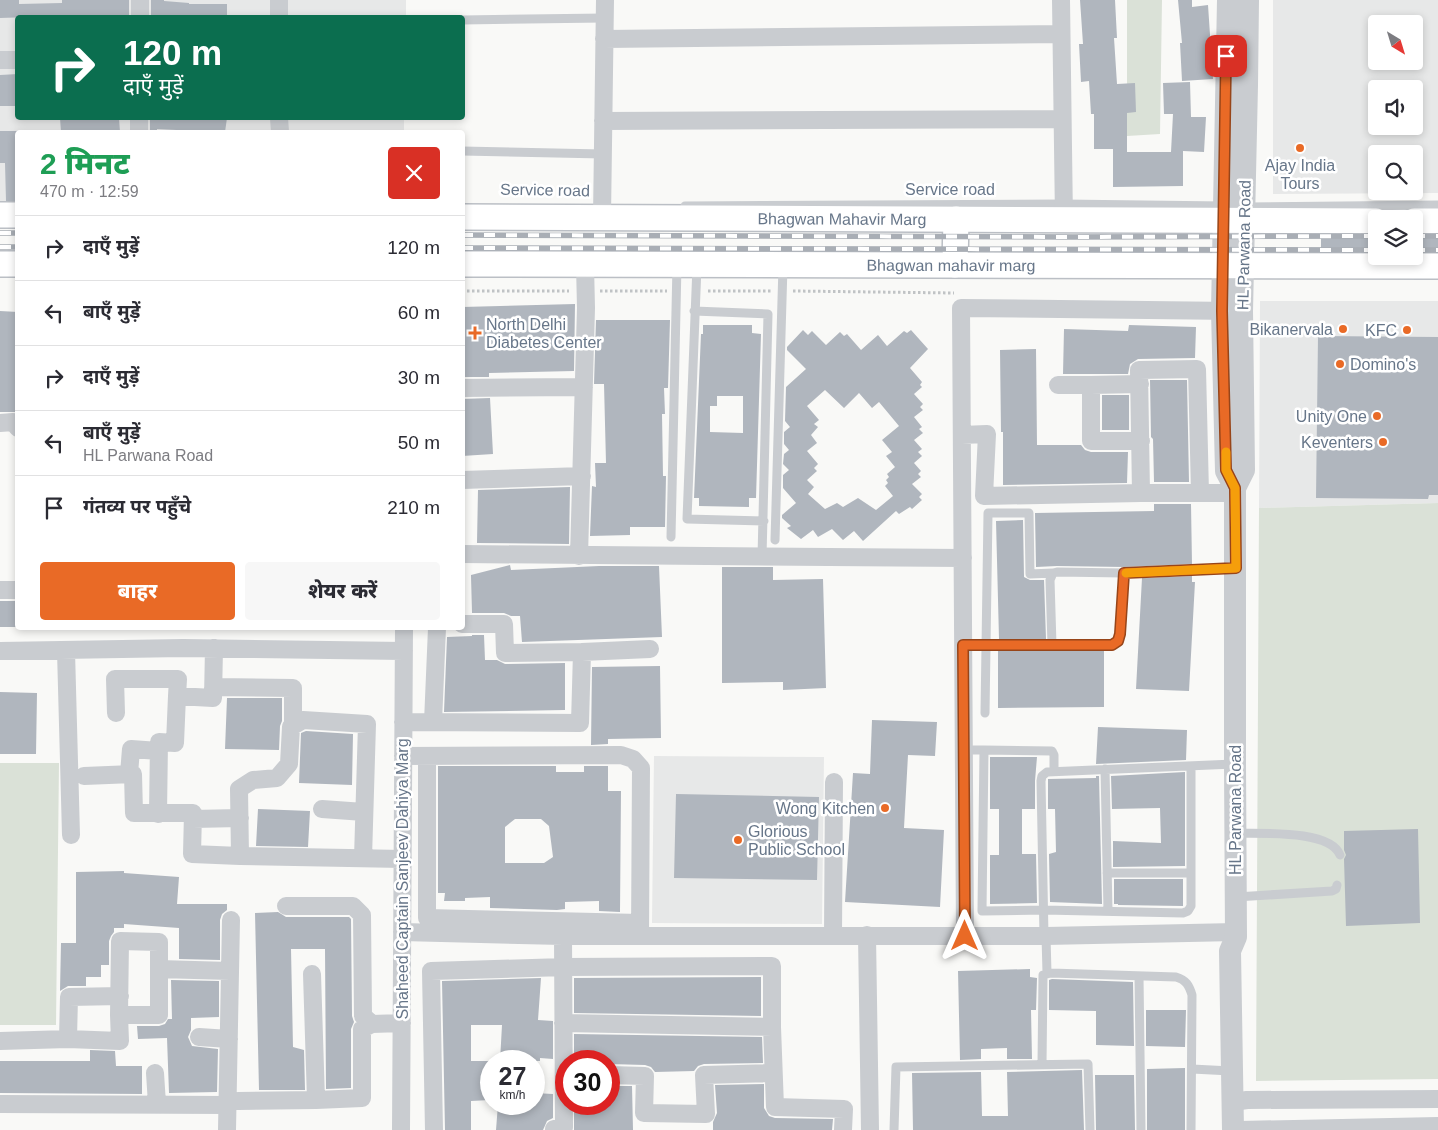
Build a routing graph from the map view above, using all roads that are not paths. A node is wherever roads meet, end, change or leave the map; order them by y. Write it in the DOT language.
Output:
graph roads {
  1 [pos="140,0"];
  2 [pos="279,0"];
  3 [pos="605,0"];
  4 [pos="1061,0"];
  5 [pos="1228,0"];
  6 [pos="1248,0"];
  7 [pos="140,15"];
  8 [pos="279,15"];
  9 [pos="604,18"];
  10 [pos="465,20"];
  11 [pos="1061,34"];
  12 [pos="604,39"];
  13 [pos="0,60"];
  14 [pos="15,60"];
  15 [pos="1062,119"];
  16 [pos="603,121"];
  17 [pos="465,151"];
  18 [pos="602,154"];
  19 [pos="1438,205"];
  20 [pos="680,206"];
  21 [pos="602,209"];
  22 [pos="1064,212"];
  23 [pos="1234,213"];
  24 [pos="0,215"];
  25 [pos="15,215"];
  26 [pos="465,217"];
  27 [pos="956,219"];
  28 [pos="1368,221"];
  29 [pos="1423,221"];
  30 [pos="1438,221"];
  31 [pos="0,264"];
  32 [pos="15,264"];
  33 [pos="465,264"];
  34 [pos="585,265"];
  35 [pos="687,265"];
  36 [pos="782,265"];
  37 [pos="955,265"];
  38 [pos="1233,265"];
  39 [pos="1438,266"];
  40 [pos="694,311"];
  41 [pos="1232,311"];
  42 [pos="1140,384"];
  43 [pos="1058,385"];
  44 [pos="1091,385"];
  45 [pos="584,387"];
  46 [pos="465,388"];
  47 [pos="0,423"];
  48 [pos="15,424"];
  49 [pos="962,435"];
  50 [pos="1140,441"];
  51 [pos="582,476"];
  52 [pos="465,480"];
  53 [pos="1235,491"];
  54 [pos="1141,493"];
  55 [pos="1200,493"];
  56 [pos="764,521"];
  57 [pos="671,537"];
  58 [pos="775,540"];
  59 [pos="465,554"];
  60 [pos="579,556"];
  61 [pos="762,557"];
  62 [pos="963,558"];
  63 [pos="1236,568"];
  64 [pos="1053,573"];
  65 [pos="1124,573"];
  66 [pos="0,590"];
  67 [pos="15,590"];
  68 [pos="465,624"];
  69 [pos="404,630"];
  70 [pos="437,630"];
  71 [pos="963,645"];
  72 [pos="986,645"];
  73 [pos="1052,645"];
  74 [pos="214,648"];
  75 [pos="650,649"];
  76 [pos="0,650"];
  77 [pos="66,651"];
  78 [pos="404,651"];
  79 [pos="582,652"];
  80 [pos="213,687"];
  81 [pos="177,696"];
  82 [pos="116,713"];
  83 [pos="985,713"];
  84 [pos="403,722"];
  85 [pos="433,722"];
  86 [pos="293,725"];
  87 [pos="964,750"];
  88 [pos="984,750"];
  89 [pos="159,751"];
  90 [pos="403,756"];
  91 [pos="427,756"];
  92 [pos="1235,764"];
  93 [pos="1191,766"];
  94 [pos="1105,769"];
  95 [pos="1054,770"];
  96 [pos="129,774"];
  97 [pos="84,776"];
  98 [pos="834,782"];
  99 [pos="322,809"];
  100 [pos="364,812"];
  101 [pos="158,814"];
  102 [pos="240,818"];
  103 [pos="193,819"];
  104 [pos="1235,832"];
  105 [pos="70,835"];
  106 [pos="1340,855"];
  107 [pos="240,856"];
  108 [pos="363,858"];
  109 [pos="403,859"];
  110 [pos="1107,873"];
  111 [pos="1191,874"];
  112 [pos="1337,885"];
  113 [pos="1236,897"];
  114 [pos="286,906"];
  115 [pos="1044,910"];
  116 [pos="1108,911"];
  117 [pos="640,929"];
  118 [pos="402,932"];
  119 [pos="833,935"];
  120 [pos="867,935"];
  121 [pos="1236,935"];
  122 [pos="563,936"];
  123 [pos="965,936"];
  124 [pos="1045,936"];
  125 [pos="564,967"];
  126 [pos="159,969"];
  127 [pos="230,971"];
  128 [pos="1047,973"];
  129 [pos="312,974"];
  130 [pos="1139,976"];
  131 [pos="120,996"];
  132 [pos="120,1015"];
  133 [pos="402,1022"];
  134 [pos="563,1023"];
  135 [pos="372,1024"];
  136 [pos="772,1027"];
  137 [pos="199,1037"];
  138 [pos="229,1039"];
  139 [pos="68,1040"];
  140 [pos="0,1041"];
  141 [pos="564,1050"];
  142 [pos="1042,1065"];
  143 [pos="1192,1069"];
  144 [pos="1233,1071"];
  145 [pos="156,1073"];
  146 [pos="773,1073"];
  147 [pos="620,1075"];
  148 [pos="1438,1099"];
  149 [pos="316,1100"];
  150 [pos="1240,1101"];
  151 [pos="233,1103"];
  152 [pos="0,1104"];
  153 [pos="156,1104"];
  154 [pos="564,1115"];
  155 [pos="1438,1126"];
  156 [pos="227,1130"];
  157 [pos="238,1130"];
  158 [pos="401,1130"];
  159 [pos="434,1130"];
  160 [pos="554,1130"];
  161 [pos="843,1130"];
  162 [pos="870,1130"];
  163 [pos="894,1130"];
  164 [pos="1090,1130"];
  165 [pos="1142,1130"];
  166 [pos="1191,1130"];
  167 [pos="1242,1130"];
  1 -- 7 [label="street"];
  2 -- 8 [label="street"];
  3 -- 9 [label="street"];
  4 -- 11 [label="street"];
  5 -- 23 [label="street, HL Parwana Road"];
  6 -- 23 [label="street, HL Parwana Road"];
  9 -- 10 [label="lane"];
  9 -- 12 [label="street"];
  11 -- 12 [label="street"];
  11 -- 15 [label="street"];
  12 -- 16 [label="street"];
  13 -- 14 [label="street"];
  15 -- 16 [label="street"];
  15 -- 22 [label="street"];
  16 -- 18 [label="street"];
  17 -- 18 [label="lane"];
  18 -- 21 [label="street"];
  19 -- 23 [label="lane"];
  20 -- 22 [label="lane, Service road"];
  21 -- 26 [label="main road, Bhagwan Mahavir Marg"];
  21 -- 27 [label="main road, Bhagwan Mahavir Marg"];
  22 -- 23 [label="main road, Bhagwan Mahavir Marg"];
  22 -- 27 [label="main road, Bhagwan Mahavir Marg"];
  23 -- 28 [label="main road"];
  23 -- 38 [label="street, HL Parwana Road"];
  24 -- 25 [label="main road"];
  27 -- 37 [label="main road"];
  29 -- 30 [label="main road"];
  31 -- 32 [label="main road"];
  33 -- 34 [label="main road, Bhagwan mahavir marg"];
  34 -- 35 [label="main road, Bhagwan mahavir marg"];
  34 -- 45 [label="street"];
  35 -- 36 [label="main road, Bhagwan mahavir marg"];
  35 -- 40 [label="lane"];
  35 -- 57 [label="lane"];
  36 -- 37 [label="main road, Bhagwan mahavir marg"];
  36 -- 58 [label="lane"];
  37 -- 38 [label="main road, Bhagwan mahavir marg"];
  38 -- 39 [label="main road, Bhagwan mahavir marg"];
  38 -- 41 [label="street, HL Parwana Road"];
  40 -- 56 [label="lane"];
  40 -- 56 [label="lane"];
  41 -- 49 [label="street"];
  41 -- 53 [label="street, HL Parwana Road"];
  42 -- 44 [label="street"];
  42 -- 50 [label="street"];
  42 -- 55 [label="street"];
  43 -- 44 [label="street"];
  44 -- 50 [label="street"];
  45 -- 46 [label="street"];
  45 -- 51 [label="street"];
  47 -- 48 [label="street"];
  49 -- 54 [label="street"];
  49 -- 62 [label="street"];
  50 -- 54 [label="street"];
  51 -- 52 [label="street"];
  51 -- 60 [label="street"];
  53 -- 55 [label="street"];
  53 -- 63 [label="street, HL Parwana Road"];
  54 -- 55 [label="street"];
  56 -- 61 [label="lane"];
  59 -- 60 [label="street"];
  60 -- 61 [label="street"];
  61 -- 62 [label="street"];
  62 -- 71 [label="street"];
  63 -- 65 [label="lane"];
  63 -- 92 [label="street, HL Parwana Road"];
  64 -- 65 [label="lane"];
  64 -- 72 [label="lane"];
  64 -- 73 [label="lane"];
  65 -- 73 [label="lane"];
  66 -- 67 [label="street"];
  68 -- 79 [label="street"];
  69 -- 78 [label="street, Shaheed Captain Sanjeev Dahiya Marg"];
  70 -- 85 [label="street"];
  71 -- 72 [label="lane"];
  71 -- 87 [label="street"];
  72 -- 73 [label="lane"];
  72 -- 83 [label="lane"];
  74 -- 77 [label="street"];
  74 -- 78 [label="street"];
  74 -- 80 [label="street"];
  75 -- 79 [label="street"];
  76 -- 77 [label="street"];
  77 -- 105 [label="street"];
  78 -- 84 [label="street, Shaheed Captain Sanjeev Dahiya Marg"];
  79 -- 85 [label="street"];
  80 -- 81 [label="street"];
  80 -- 86 [label="street"];
  81 -- 82 [label="street"];
  81 -- 89 [label="street"];
  84 -- 85 [label="street"];
  84 -- 90 [label="street, Shaheed Captain Sanjeev Dahiya Marg"];
  86 -- 100 [label="street"];
  86 -- 102 [label="street"];
  87 -- 88 [label="lane"];
  87 -- 123 [label="street"];
  88 -- 95 [label="lane"];
  88 -- 115 [label="lane"];
  89 -- 96 [label="street"];
  89 -- 101 [label="street"];
  90 -- 91 [label="street"];
  90 -- 109 [label="street, Shaheed Captain Sanjeev Dahiya Marg"];
  91 -- 117 [label="street"];
  91 -- 117 [label="street"];
  92 -- 93 [label="lane"];
  92 -- 104 [label="street, HL Parwana Road"];
  93 -- 94 [label="lane"];
  93 -- 111 [label="lane"];
  94 -- 95 [label="lane"];
  94 -- 110 [label="lane"];
  95 -- 115 [label="lane"];
  96 -- 97 [label="street"];
  96 -- 101 [label="street"];
  98 -- 119 [label="street"];
  99 -- 100 [label="street"];
  100 -- 108 [label="street"];
  101 -- 103 [label="street"];
  102 -- 103 [label="street"];
  102 -- 107 [label="street"];
  103 -- 107 [label="street"];
  104 -- 106 [label="lane"];
  104 -- 113 [label="street, HL Parwana Road"];
  107 -- 108 [label="street"];
  108 -- 109 [label="street"];
  109 -- 118 [label="street, Shaheed Captain Sanjeev Dahiya Marg"];
  110 -- 111 [label="lane"];
  110 -- 116 [label="lane"];
  111 -- 116 [label="lane"];
  112 -- 113 [label="lane"];
  113 -- 121 [label="street, HL Parwana Road"];
  114 -- 135 [label="street"];
  115 -- 116 [label="lane"];
  115 -- 124 [label="lane"];
  117 -- 119 [label="street"];
  117 -- 122 [label="street"];
  118 -- 122 [label="street"];
  118 -- 133 [label="street, Shaheed Captain Sanjeev Dahiya Marg"];
  119 -- 120 [label="street"];
  120 -- 123 [label="street"];
  120 -- 162 [label="street"];
  121 -- 124 [label="street"];
  121 -- 144 [label="street, HL Parwana Road"];
  121 -- 150 [label="street"];
  122 -- 125 [label="street"];
  123 -- 124 [label="street"];
  124 -- 128 [label="lane"];
  125 -- 134 [label="street"];
  125 -- 136 [label="street"];
  125 -- 159 [label="street"];
  126 -- 127 [label="street"];
  126 -- 131 [label="street"];
  126 -- 132 [label="street"];
  127 -- 138 [label="street"];
  127 -- 151 [label="street"];
  128 -- 130 [label="lane"];
  128 -- 142 [label="lane"];
  129 -- 149 [label="street"];
  130 -- 143 [label="lane"];
  130 -- 165 [label="lane"];
  131 -- 132 [label="street"];
  131 -- 139 [label="street"];
  132 -- 139 [label="street"];
  133 -- 135 [label="street"];
  133 -- 158 [label="street, Shaheed Captain Sanjeev Dahiya Marg"];
  134 -- 136 [label="street"];
  134 -- 141 [label="street"];
  135 -- 149 [label="street"];
  136 -- 146 [label="street"];
  137 -- 138 [label="street"];
  138 -- 151 [label="street"];
  139 -- 140 [label="street"];
  142 -- 163 [label="lane"];
  142 -- 164 [label="lane"];
  143 -- 144 [label="lane"];
  143 -- 166 [label="lane"];
  144 -- 150 [label="street, HL Parwana Road"];
  145 -- 153 [label="street"];
  146 -- 147 [label="street"];
  146 -- 161 [label="street"];
  148 -- 150 [label="street"];
  149 -- 151 [label="street"];
  150 -- 167 [label="street, HL Parwana Road"];
  151 -- 153 [label="street"];
  151 -- 156 [label="street"];
  151 -- 157 [label="street"];
  152 -- 153 [label="street"];
  154 -- 160 [label="street"];
  155 -- 167 [label="street"];
}
